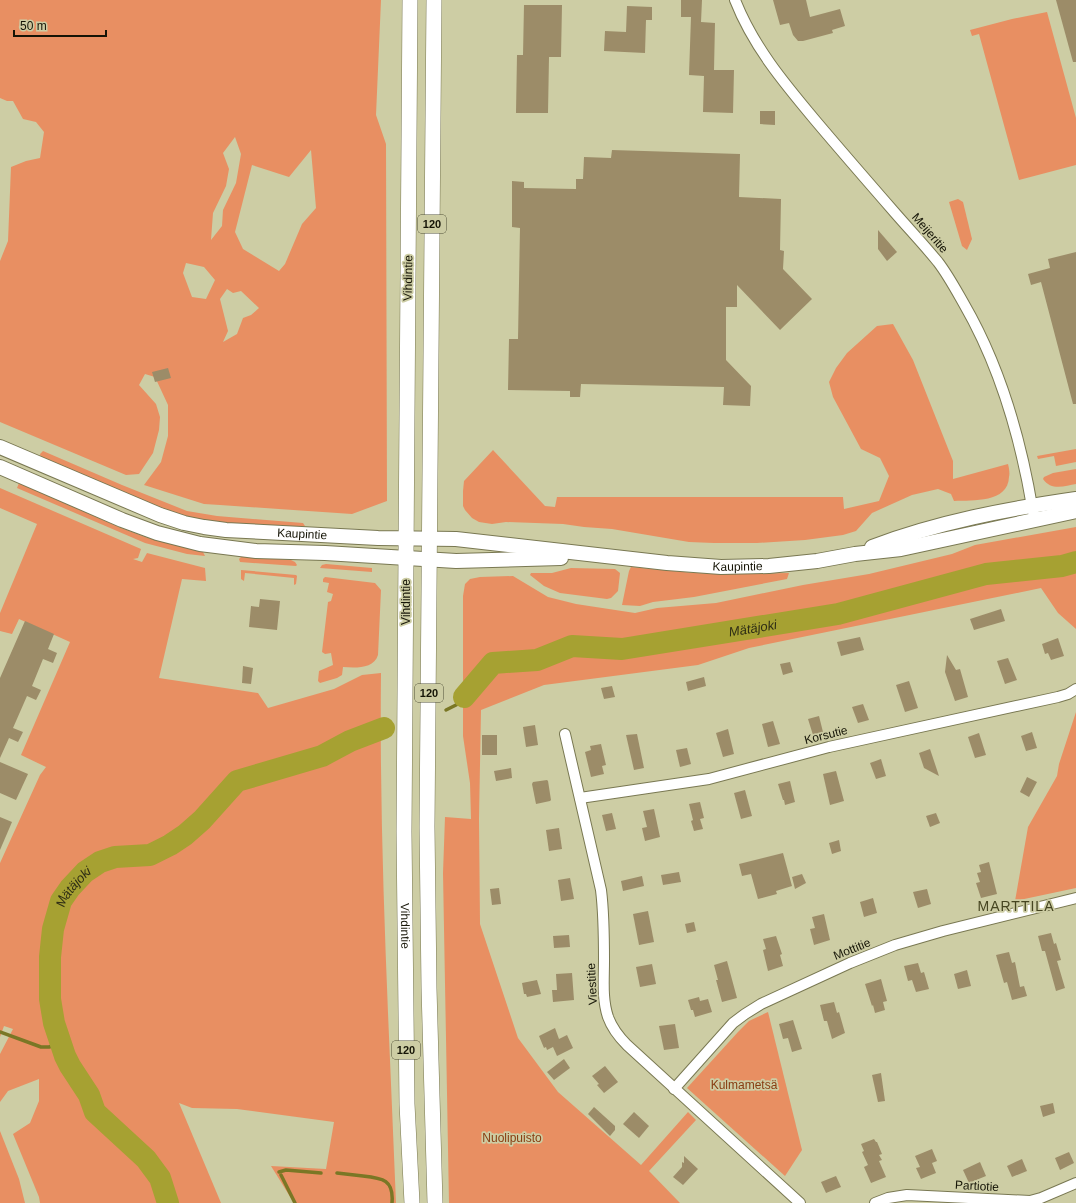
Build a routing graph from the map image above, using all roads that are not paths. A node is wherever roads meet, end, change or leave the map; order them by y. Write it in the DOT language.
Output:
graph roads {
  1 [pos="410,0"];
  2 [pos="434,0"];
  3 [pos="735,0"];
  4 [pos="0,447"];
  5 [pos="0,467"];
  6 [pos="1076,499"];
  7 [pos="1032,506"];
  8 [pos="1076,511"];
  9 [pos="1034,520"];
  10 [pos="406,538"];
  11 [pos="430,539"];
  12 [pos="855,554"];
  13 [pos="619,557"];
  14 [pos="406,558"];
  15 [pos="429,560"];
  16 [pos="1076,689"];
  17 [pos="565,734"];
  18 [pos="580,798"];
  19 [pos="1076,898"];
  20 [pos="674,1089"];
  21 [pos="1076,1183"];
  22 [pos="412,1203"];
  23 [pos="435,1203"];
  24 [pos="800,1203"];
  25 [pos="875,1203"];
  1 -- 10 [label="main road, Vihdintie / 120"];
  2 -- 11 [label="main road, Vihdintie / 120"];
  3 -- 7 [label="street, Meijeritie"];
  4 -- 10 [label="main road, Kaupintie"];
  5 -- 14 [label="main road, Kaupintie"];
  6 -- 7 [label="main road, Kaupintie"];
  7 -- 9 [label="street, Meijeritie"];
  7 -- 12 [label="main road, Kaupintie"];
  8 -- 9 [label="main road, Kaupintie"];
  9 -- 12 [label="main road, Kaupintie"];
  10 -- 11 [label="main road, Kaupintie"];
  10 -- 14 [label="main road, Vihdintie / 120"];
  11 -- 13 [label="main road, Kaupintie"];
  11 -- 15 [label="main road, Vihdintie / 120"];
  12 -- 13 [label="main road, Kaupintie"];
  13 -- 15 [label="main road, Kaupintie"];
  14 -- 15 [label="main road, Kaupintie"];
  14 -- 22 [label="main road, Vihdintie / 120"];
  15 -- 23 [label="main road, Vihdintie / 120"];
  16 -- 18 [label="street, Korsutie"];
  17 -- 18 [label="street, Viestitie"];
  18 -- 20 [label="street, Viestitie"];
  19 -- 20 [label="street, Mottitie"];
  20 -- 24 [label="street, Viestitie"];
  21 -- 25 [label="street, Partiotie"];
}
